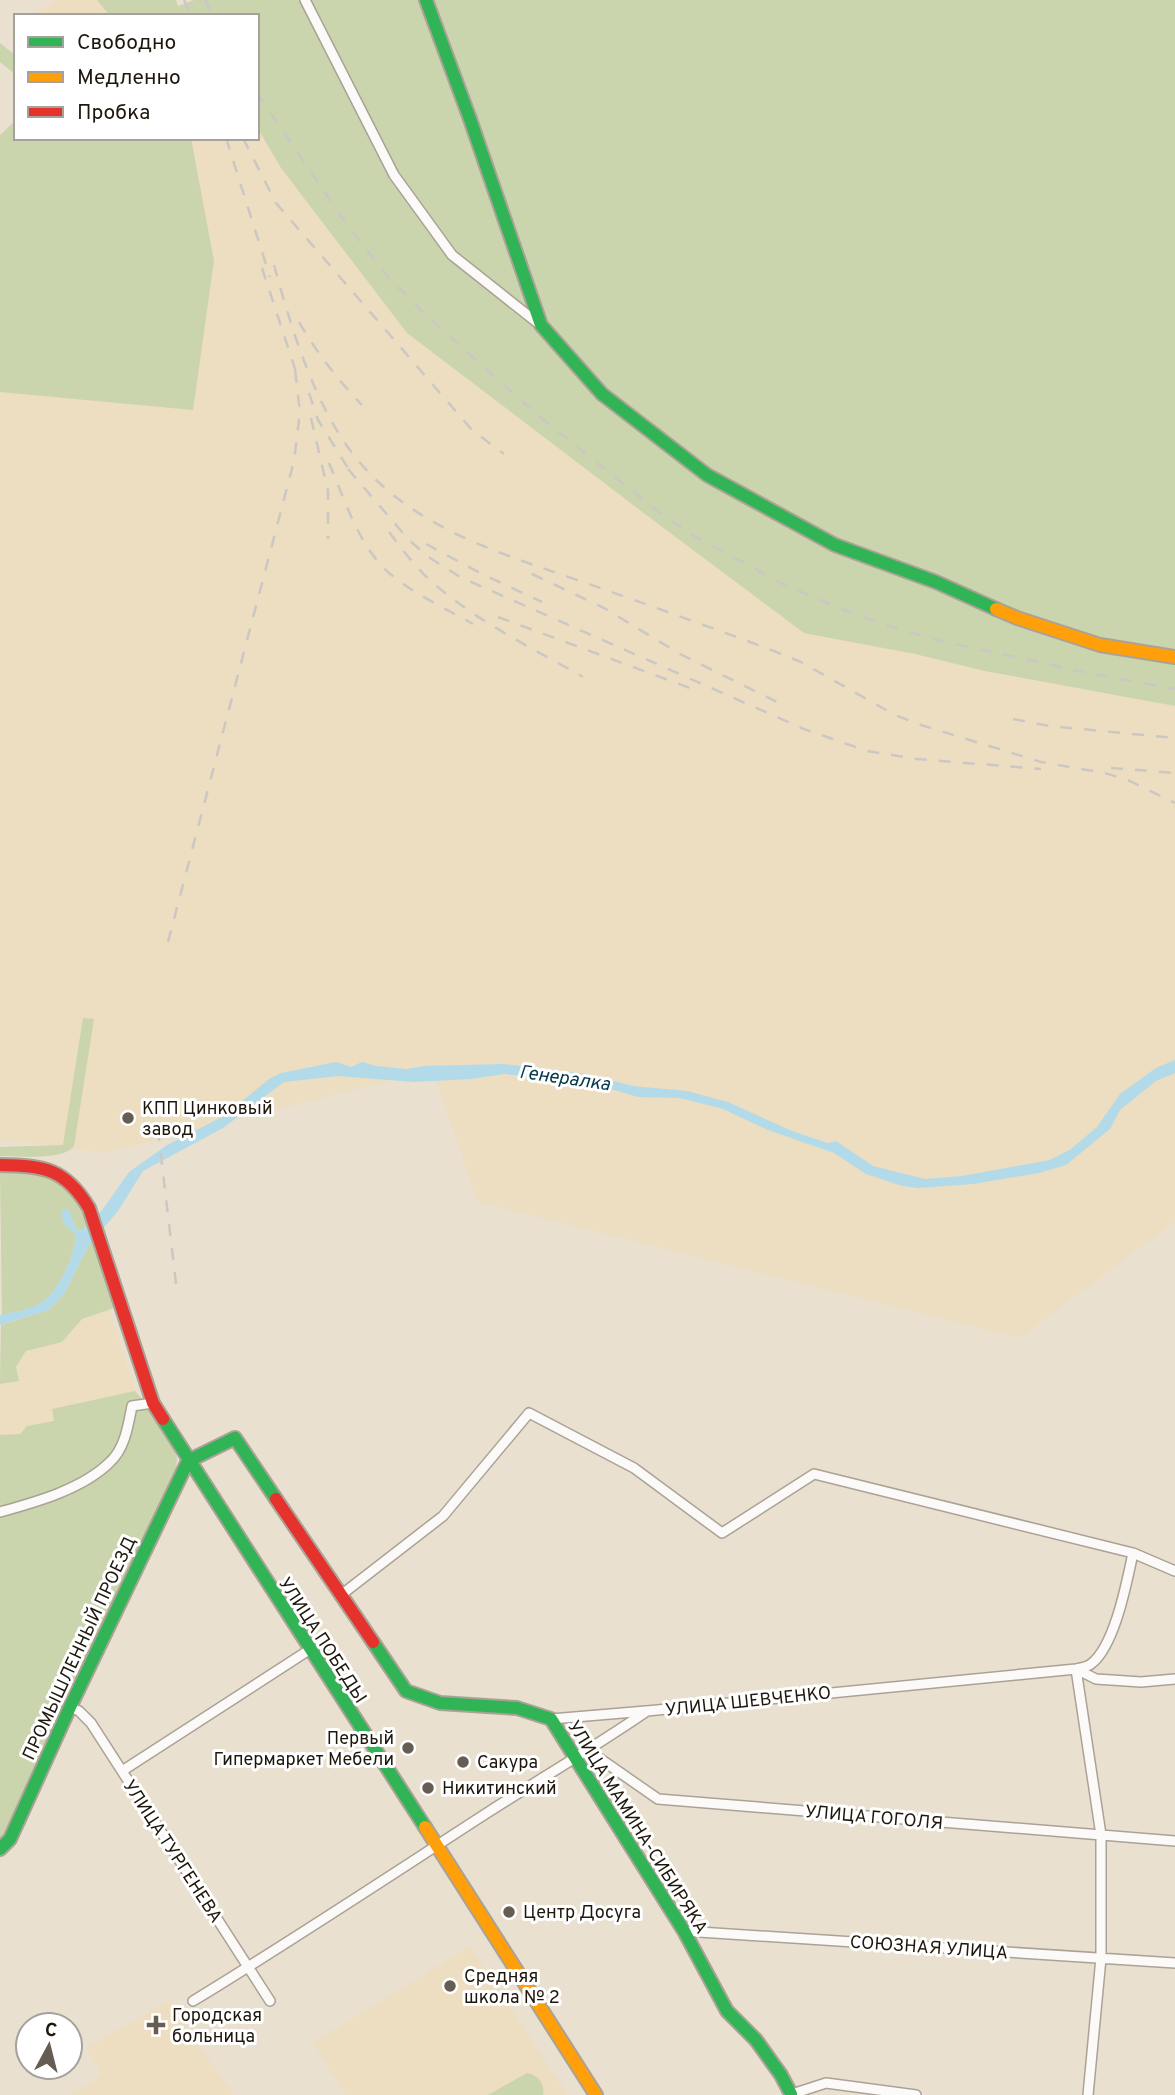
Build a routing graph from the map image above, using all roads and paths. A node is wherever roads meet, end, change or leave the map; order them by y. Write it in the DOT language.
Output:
graph roads {
  1 [pos="304,0"];
  2 [pos="426,0"];
  3 [pos="541,325"];
  4 [pos="1175,657"];
  5 [pos="0,1165"];
  6 [pos="153,1403"];
  7 [pos="188,1461"];
  8 [pos="0,1512"];
  9 [pos="1133,1553"];
  10 [pos="1175,1571"];
  11 [pos="341,1595"];
  12 [pos="309,1650"];
  13 [pos="1076,1670"];
  14 [pos="1175,1679"];
  15 [pos="70,1707"];
  16 [pos="647,1711"];
  17 [pos="551,1719"];
  18 [pos="589,1751"];
  19 [pos="575,1759"];
  20 [pos="122,1771"];
  21 [pos="1101,1835"];
  22 [pos="1175,1841"];
  23 [pos="436,1848"];
  24 [pos="0,1849"];
  25 [pos="684,1931"];
  26 [pos="1101,1958"];
  27 [pos="1175,1963"];
  28 [pos="248,1967"];
  29 [pos="193,2001"];
  30 [pos="271,2001"];
  31 [pos="790,2094"];
  32 [pos="596,2095"];
  33 [pos="916,2095"];
  34 [pos="1088,2095"];
  1 -- 3 [label="street"];
  2 -- 3 [label="street"];
  3 -- 4 [label="street"];
  5 -- 6 [label="street, УЛИЦА ПОБЕДЫ"];
  6 -- 7 [label="street, УЛИЦА ПОБЕДЫ"];
  6 -- 8 [label="street"];
  7 -- 11 [label="street, УЛИЦА МАМИНА-СИБИРЯКА"];
  7 -- 12 [label="street, УЛИЦА ПОБЕДЫ"];
  7 -- 15 [label="street, ПРОМЫШЛЕННЫЙ ПРОЕЗД"];
  9 -- 10 [label="street"];
  9 -- 11 [label="street"];
  9 -- 13 [label="street"];
  11 -- 17 [label="street, УЛИЦА МАМИНА-СИБИРЯКА"];
  12 -- 20 [label="street"];
  12 -- 23 [label="street, УЛИЦА ПОБЕДЫ"];
  13 -- 14 [label="street, УЛИЦА ШЕВЧЕНКО"];
  13 -- 16 [label="street, УЛИЦА ШЕВЧЕНКО"];
  13 -- 21 [label="street"];
  15 -- 20 [label="street, УЛИЦА ТУРГЕНЕВА"];
  15 -- 24 [label="street, ПРОМЫШЛЕННЫЙ ПРОЕЗД"];
  16 -- 17 [label="street"];
  16 -- 18 [label="street, УЛИЦА ШЕВЧЕНКО"];
  17 -- 19 [label="street, УЛИЦА МАМИНА-СИБИРЯКА"];
  18 -- 19 [label="street, УЛИЦА ШЕВЧЕНКО"];
  18 -- 21 [label="street, УЛИЦА ГОГОЛЯ"];
  19 -- 23 [label="street, УЛИЦА ШЕВЧЕНКО"];
  19 -- 25 [label="street, УЛИЦА МАМИНА-СИБИРЯКА"];
  20 -- 28 [label="street, УЛИЦА ТУРГЕНЕВА"];
  21 -- 22 [label="street, УЛИЦА ГОГОЛЯ"];
  21 -- 26 [label="street"];
  23 -- 28 [label="street, УЛИЦА ШЕВЧЕНКО"];
  23 -- 32 [label="street, УЛИЦА ПОБЕДЫ"];
  25 -- 26 [label="street, СОЮЗНАЯ УЛИЦА"];
  25 -- 31 [label="street, УЛИЦА МАМИНА-СИБИРЯКА"];
  26 -- 27 [label="street, СОЮЗНАЯ УЛИЦА"];
  26 -- 34 [label="street"];
  28 -- 29 [label="street, УЛИЦА ШЕВЧЕНКО"];
  28 -- 30 [label="street, УЛИЦА ТУРГЕНЕВА"];
  31 -- 33 [label="street"];
}
